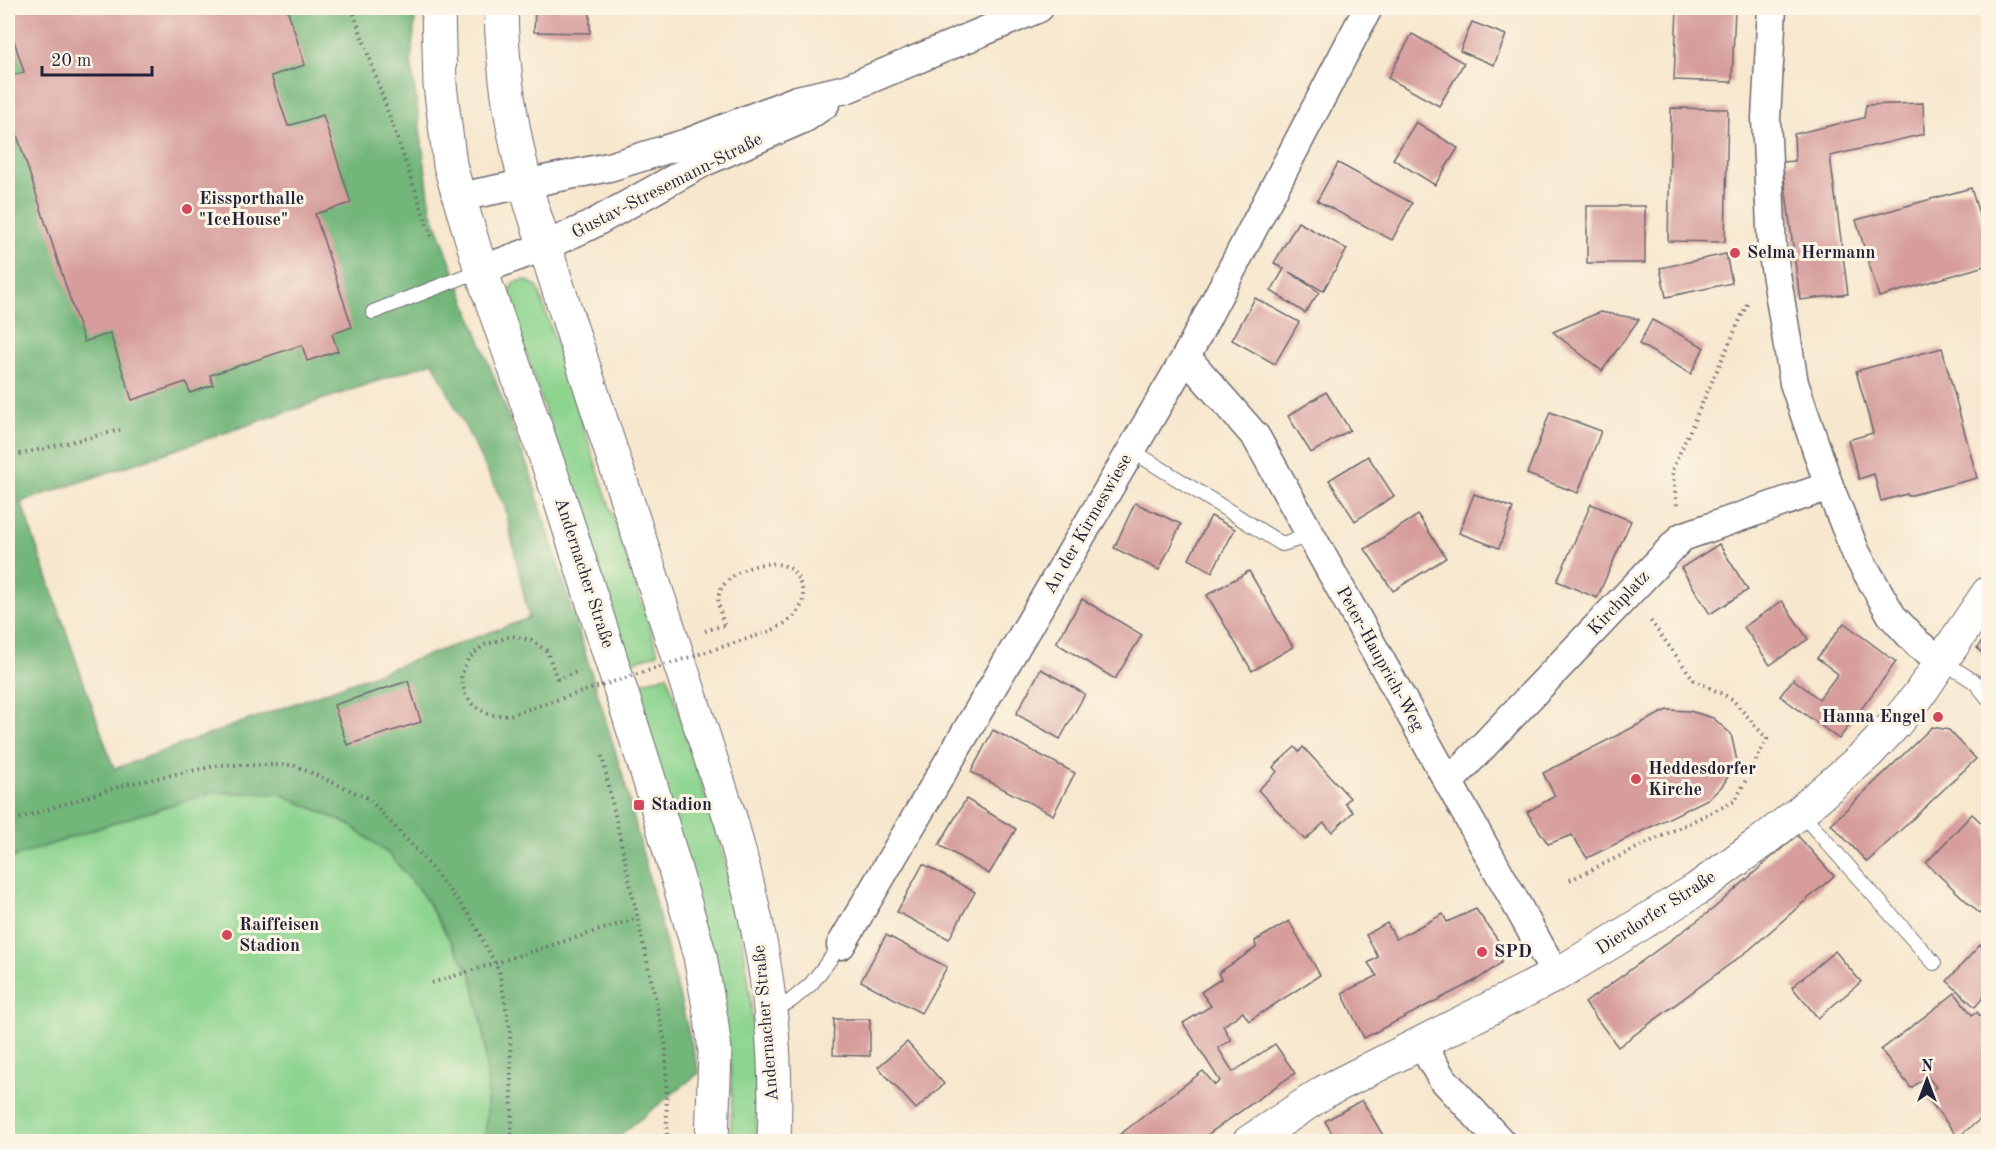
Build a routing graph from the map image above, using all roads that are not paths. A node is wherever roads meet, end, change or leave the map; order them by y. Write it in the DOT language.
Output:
graph roads {
  1 [pos="438,8"];
  2 [pos="501,8"];
  3 [pos="1039,8"];
  4 [pos="1368,8"];
  5 [pos="1772,8"];
  6 [pos="846,89"];
  7 [pos="525,184"];
  8 [pos="459,197"];
  9 [pos="543,247"];
  10 [pos="481,270"];
  11 [pos="374,312"];
  12 [pos="1186,357"];
  13 [pos="1131,450"];
  14 [pos="1829,486"];
  15 [pos="1311,535"];
  16 [pos="1989,593"];
  17 [pos="1942,661"];
  18 [pos="1989,698"];
  19 [pos="1449,782"];
  20 [pos="1800,812"];
  21 [pos="841,945"];
  22 [pos="1934,963"];
  23 [pos="1556,975"];
  24 [pos="769,1013"];
  25 [pos="1421,1042"];
  26 [pos="712,1142"];
  27 [pos="774,1142"];
  28 [pos="1250,1142"];
  29 [pos="1501,1142"];
  1 -- 8 [label="street, Andernacher Straße"];
  2 -- 7 [label="street, Andernacher Straße"];
  3 -- 6 [label="street, Gustav-Stresemann-Straße"];
  4 -- 12 [label="street, An der Kirmeswiese"];
  5 -- 14 [label="street"];
  6 -- 7 [label="street, Gustav-Stresemann-Straße"];
  6 -- 9 [label="street, Gustav-Stresemann-Straße"];
  7 -- 8 [label="street, Gustav-Stresemann-Straße"];
  7 -- 9 [label="street, Andernacher Straße"];
  8 -- 10 [label="street, Andernacher Straße"];
  9 -- 10 [label="street, Gustav-Stresemann-Straße"];
  9 -- 24 [label="street, Andernacher Straße"];
  10 -- 11 [label="lane"];
  10 -- 26 [label="street, Andernacher Straße"];
  12 -- 13 [label="street, An der Kirmeswiese"];
  12 -- 15 [label="street, Peter-Hauprich-Weg"];
  13 -- 15 [label="lane"];
  13 -- 21 [label="street, An der Kirmeswiese"];
  14 -- 17 [label="street"];
  14 -- 19 [label="street, Kirchplatz"];
  15 -- 19 [label="street, Peter-Hauprich-Weg"];
  16 -- 17 [label="street, Dierdorfer Straße"];
  17 -- 18 [label="lane"];
  17 -- 20 [label="street, Dierdorfer Straße"];
  19 -- 23 [label="street, Peter-Hauprich-Weg"];
  20 -- 22 [label="lane"];
  20 -- 23 [label="street, Dierdorfer Straße"];
  21 -- 24 [label="lane, An der Kirmeswiese"];
  23 -- 25 [label="street, Dierdorfer Straße"];
  24 -- 27 [label="street, Andernacher Straße"];
  25 -- 28 [label="street, Dierdorfer Straße"];
  25 -- 29 [label="street"];
}
